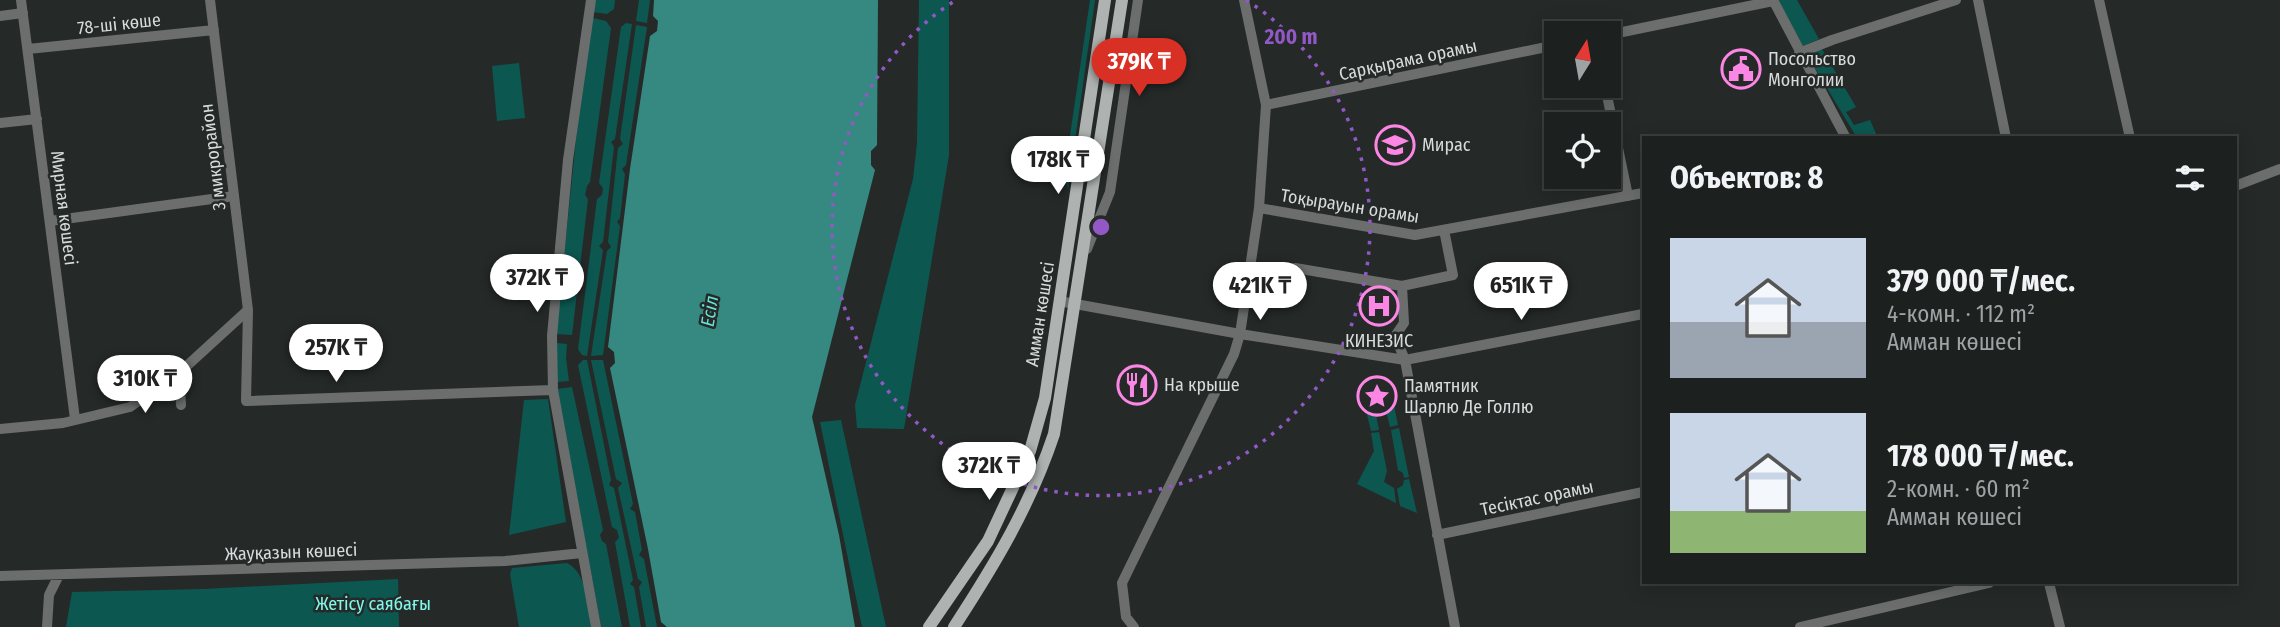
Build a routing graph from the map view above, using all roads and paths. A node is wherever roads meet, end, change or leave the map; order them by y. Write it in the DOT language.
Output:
graph roads {
  1 [pos="21,0"];
  2 [pos="210,0"];
  3 [pos="592,0"];
  4 [pos="1105,0"];
  5 [pos="1122,0"];
  6 [pos="1138,0"];
  7 [pos="1244,0"];
  8 [pos="1956,0"];
  9 [pos="1978,0"];
  10 [pos="2099,0"];
  11 [pos="1773,1"];
  12 [pos="23,13"];
  13 [pos="0,16"];
  14 [pos="214,30"];
  15 [pos="1621,32"];
  16 [pos="1544,48"];
  17 [pos="28,49"];
  18 [pos="1799,53"];
  19 [pos="1608,98"];
  20 [pos="1266,105"];
  21 [pos="37,119"];
  22 [pos="0,123"];
  23 [pos="1845,136"];
  24 [pos="2006,136"];
  25 [pos="2130,136"];
  26 [pos="2280,169"];
  27 [pos="2237,185"];
  28 [pos="1642,192"];
  29 [pos="234,196"];
  30 [pos="1628,196"];
  31 [pos="1259,208"];
  32 [pos="50,221"];
  33 [pos="1444,230"];
  34 [pos="1081,263"];
  35 [pos="1295,268"];
  36 [pos="1402,286"];
  37 [pos="1059,301"];
  38 [pos="1076,304"];
  39 [pos="248,310"];
  40 [pos="1642,314"];
  41 [pos="1240,334"];
  42 [pos="1405,360"];
  43 [pos="179,373"];
  44 [pos="552,390"];
  45 [pos="181,405"];
  46 [pos="75,419"];
  47 [pos="0,429"];
  48 [pos="1642,492"];
  49 [pos="1437,535"];
  50 [pos="582,553"];
  51 [pos="59,575"];
  52 [pos="0,576"];
  53 [pos="1985,584"];
  54 [pos="2049,584"];
  55 [pos="47,627"];
  56 [pos="596,627"];
  57 [pos="929,627"];
  58 [pos="954,627"];
  59 [pos="1134,627"];
  60 [pos="1455,627"];
  61 [pos="1800,627"];
  62 [pos="2060,627"];
  1 -- 12 [label="street, Мирная көшесі"];
  2 -- 14 [label="street, 3 микрорайон"];
  3 -- 44 [label="street"];
  4 -- 37 [label="main road, Амман көшесі"];
  5 -- 34 [label="main road, Амман көшесі"];
  6 -- 34 [label="street, Амман көшесі"];
  7 -- 20 [label="street"];
  8 -- 18 [label="street"];
  9 -- 24 [label="street"];
  10 -- 25 [label="street"];
  11 -- 15 [label="street"];
  11 -- 18 [label="street"];
  12 -- 13 [label="street"];
  12 -- 17 [label="street, Мирная көшесі"];
  14 -- 17 [label="street, 78-ші көше"];
  14 -- 29 [label="street, 3 микрорайон"];
  16 -- 20 [label="street, Сарқырама орамы"];
  17 -- 21 [label="street, Мирная көшесі"];
  18 -- 23 [label="street"];
  19 -- 30 [label="street"];
  20 -- 31 [label="street"];
  21 -- 22 [label="street"];
  21 -- 32 [label="street, Мирная көшесі"];
  26 -- 27 [label="street"];
  28 -- 30 [label="street, Тоқырауын орамы"];
  29 -- 32 [label="street"];
  29 -- 39 [label="street, 3 микрорайон"];
  30 -- 33 [label="street, Тоқырауын орамы"];
  31 -- 33 [label="street, Тоқырауын орамы"];
  31 -- 41 [label="street"];
  32 -- 46 [label="street, Мирная көшесі"];
  33 -- 36 [label="street"];
  34 -- 38 [label="main road, Амман көшесі"];
  35 -- 36 [label="street"];
  36 -- 42 [label="street"];
  37 -- 38 [label="street"];
  37 -- 57 [label="main road, Амман көшесі"];
  38 -- 41 [label="street"];
  38 -- 58 [label="main road, Амман көшесі"];
  39 -- 43 [label="street"];
  39 -- 44 [label="street, 3 микрорайон"];
  40 -- 42 [label="street"];
  41 -- 42 [label="street"];
  41 -- 59 [label="street"];
  42 -- 49 [label="street"];
  43 -- 45 [label="street"];
  43 -- 46 [label="street"];
  44 -- 50 [label="street"];
  46 -- 47 [label="street"];
  48 -- 49 [label="street, Тесіктас орамы"];
  49 -- 60 [label="street"];
  50 -- 51 [label="street, Жауқазын көшесі"];
  50 -- 56 [label="street"];
  51 -- 52 [label="street, Жауқазын көшесі"];
  51 -- 55 [label="street"];
  53 -- 61 [label="street"];
  54 -- 62 [label="street"];
}
